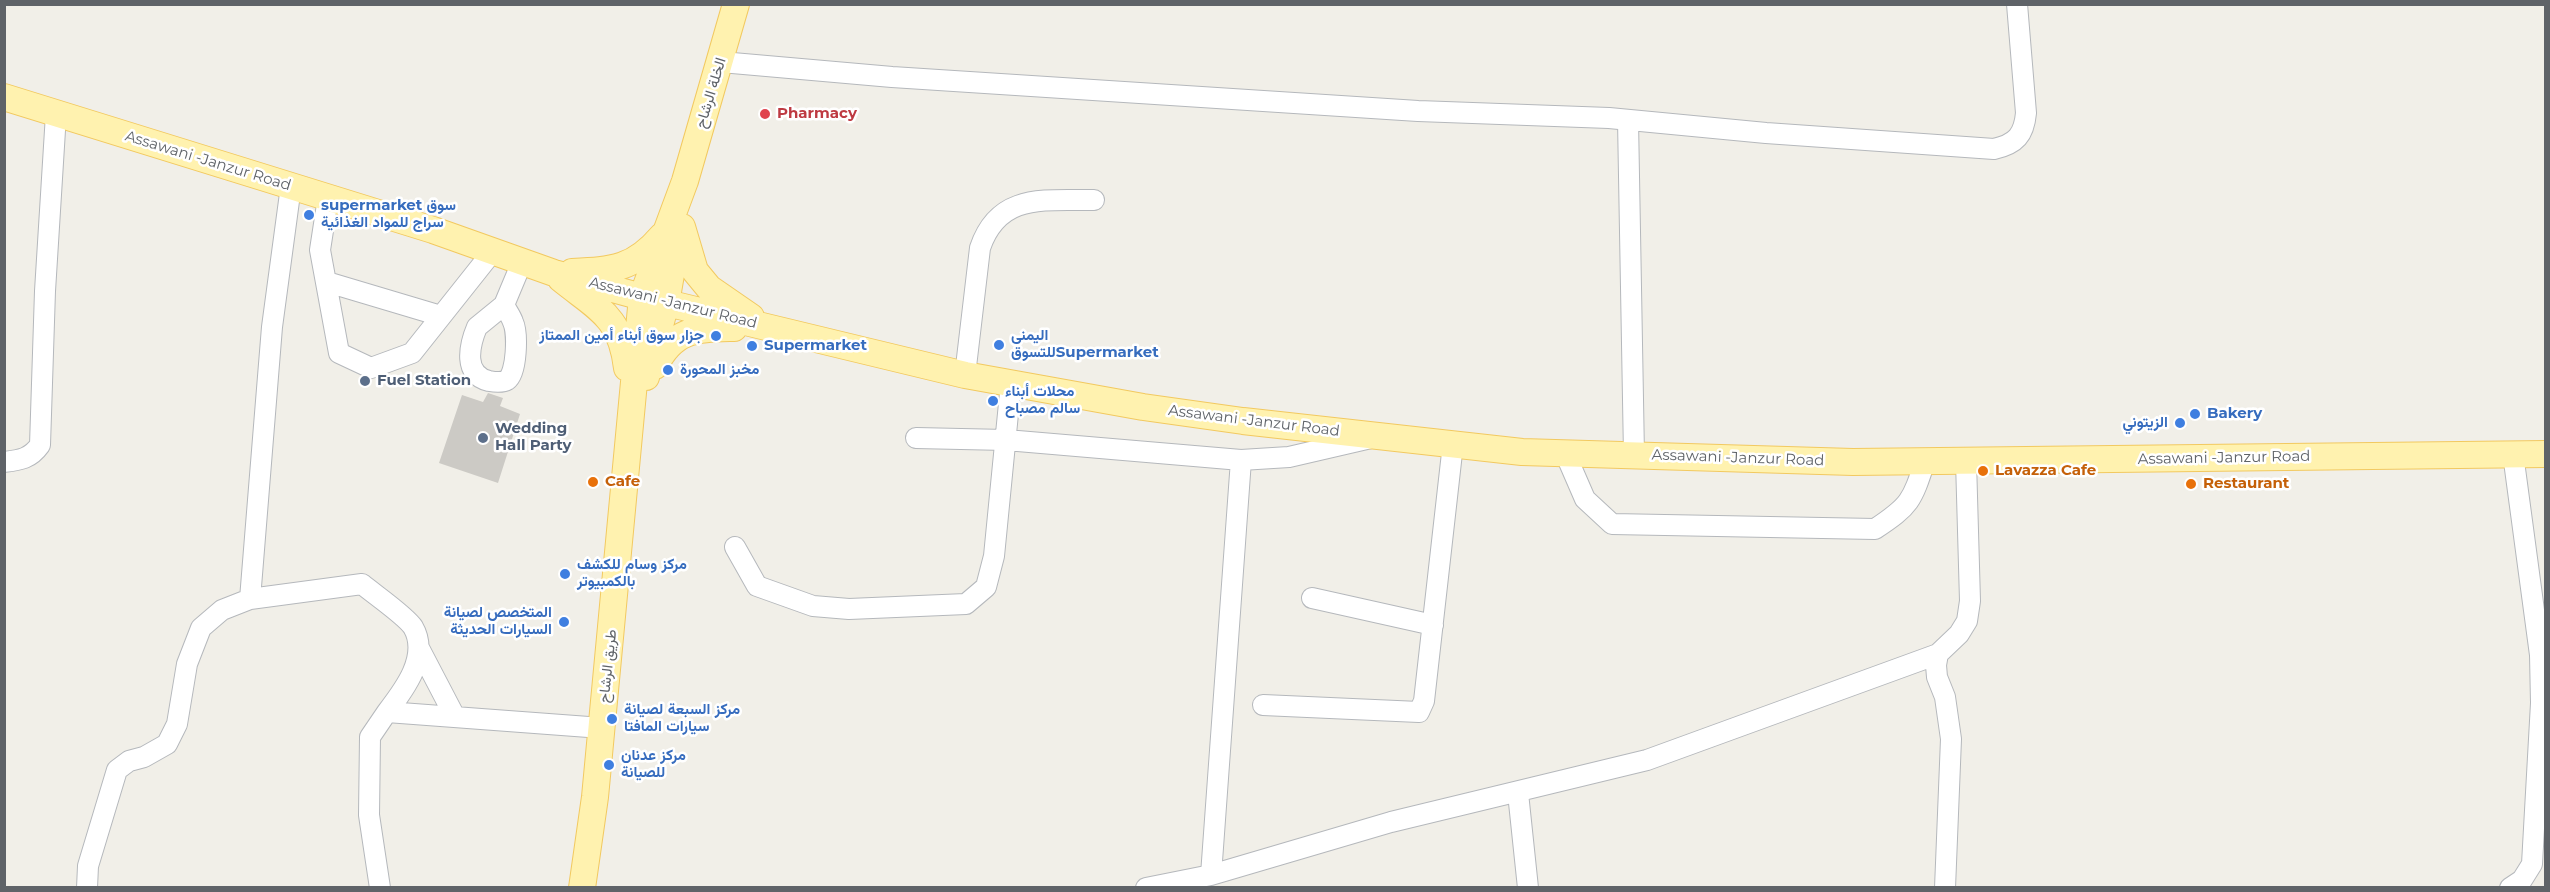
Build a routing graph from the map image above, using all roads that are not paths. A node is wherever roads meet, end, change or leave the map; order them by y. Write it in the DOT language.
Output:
graph roads {
  1 [pos="736,4"];
  2 [pos="2017,4"];
  3 [pos="721,62"];
  4 [pos="4,97"];
  5 [pos="56,114"];
  6 [pos="1628,120"];
  7 [pos="291,186"];
  8 [pos="328,198"];
  9 [pos="1094,200"];
  10 [pos="674,226"];
  11 [pos="493,251"];
  12 [pos="522,262"];
  13 [pos="554,273"];
  14 [pos="327,282"];
  15 [pos="654,300"];
  16 [pos="504,305"];
  17 [pos="441,316"];
  18 [pos="770,327"];
  19 [pos="965,375"];
  20 [pos="1011,383"];
  21 [pos="635,400"];
  22 [pos="1380,436"];
  23 [pos="916,438"];
  24 [pos="1006,440"];
  25 [pos="1453,444"];
  26 [pos="1565,453"];
  27 [pos="2513,454"];
  28 [pos="2546,454"];
  29 [pos="1634,455"];
  30 [pos="1241,460"];
  31 [pos="1925,461"];
  32 [pos="1966,461"];
  33 [pos="4,462"];
  34 [pos="735,547"];
  35 [pos="1312,598"];
  36 [pos="250,599"];
  37 [pos="1433,626"];
  38 [pos="419,648"];
  39 [pos="1938,654"];
  40 [pos="1263,705"];
  41 [pos="387,712"];
  42 [pos="455,717"];
  43 [pos="602,728"];
  44 [pos="1518,793"];
  45 [pos="1211,875"];
  46 [pos="2529,880"];
  47 [pos="87,888"];
  48 [pos="380,888"];
  49 [pos="582,888"];
  50 [pos="1146,888"];
  51 [pos="1528,888"];
  52 [pos="1945,888"];
  53 [pos="2510,888"];
  1 -- 3 [label="main road, الخلة الرشاح"];
  2 -- 6 [label="street"];
  3 -- 6 [label="street"];
  3 -- 10 [label="main road, الخلة الرشاح"];
  4 -- 5 [label="main road, Assawani -Janzur Road"];
  5 -- 7 [label="main road, Assawani -Janzur Road"];
  5 -- 33 [label="street"];
  6 -- 29 [label="street"];
  7 -- 8 [label="main road, Assawani -Janzur Road"];
  7 -- 36 [label="street"];
  8 -- 11 [label="main road, Assawani -Janzur Road"];
  8 -- 14 [label="street"];
  9 -- 19 [label="street"];
  10 -- 13 [label="main road"];
  10 -- 15 [label="main road, الخلة الرشاح"];
  10 -- 18 [label="main road"];
  11 -- 12 [label="main road, Assawani -Janzur Road"];
  11 -- 17 [label="street"];
  12 -- 13 [label="main road, Assawani -Janzur Road"];
  12 -- 16 [label="street"];
  13 -- 15 [label="main road, Assawani -Janzur Road"];
  13 -- 21 [label="main road"];
  14 -- 17 [label="street"];
  14 -- 17 [label="street"];
  15 -- 18 [label="main road, Assawani -Janzur Road"];
  15 -- 21 [label="main road, طريق الرشاح"];
  18 -- 19 [label="main road, Assawani -Janzur Road"];
  18 -- 21 [label="main road"];
  19 -- 20 [label="main road, Assawani -Janzur Road"];
  20 -- 22 [label="main road, Assawani -Janzur Road"];
  20 -- 24 [label="street"];
  21 -- 43 [label="main road, طريق الرشاح"];
  22 -- 25 [label="main road, Assawani -Janzur Road"];
  22 -- 30 [label="street"];
  23 -- 24 [label="street"];
  24 -- 30 [label="street"];
  24 -- 34 [label="street"];
  25 -- 26 [label="main road, Assawani -Janzur Road"];
  25 -- 37 [label="street"];
  26 -- 29 [label="main road, Assawani -Janzur Road"];
  26 -- 31 [label="street"];
  27 -- 28 [label="main road, Assawani -Janzur Road"];
  27 -- 32 [label="main road, Assawani -Janzur Road"];
  27 -- 46 [label="street"];
  29 -- 31 [label="main road, Assawani -Janzur Road"];
  30 -- 45 [label="street"];
  31 -- 32 [label="main road, Assawani -Janzur Road"];
  32 -- 39 [label="street"];
  35 -- 37 [label="street"];
  36 -- 38 [label="street"];
  36 -- 47 [label="street"];
  37 -- 40 [label="street"];
  38 -- 41 [label="street"];
  38 -- 42 [label="street"];
  39 -- 44 [label="street"];
  39 -- 52 [label="street"];
  41 -- 42 [label="street"];
  41 -- 48 [label="street"];
  42 -- 43 [label="street"];
  43 -- 49 [label="main road, طريق الرشاح"];
  44 -- 45 [label="street"];
  44 -- 51 [label="street"];
  45 -- 50 [label="street"];
  46 -- 53 [label="street"];
}
